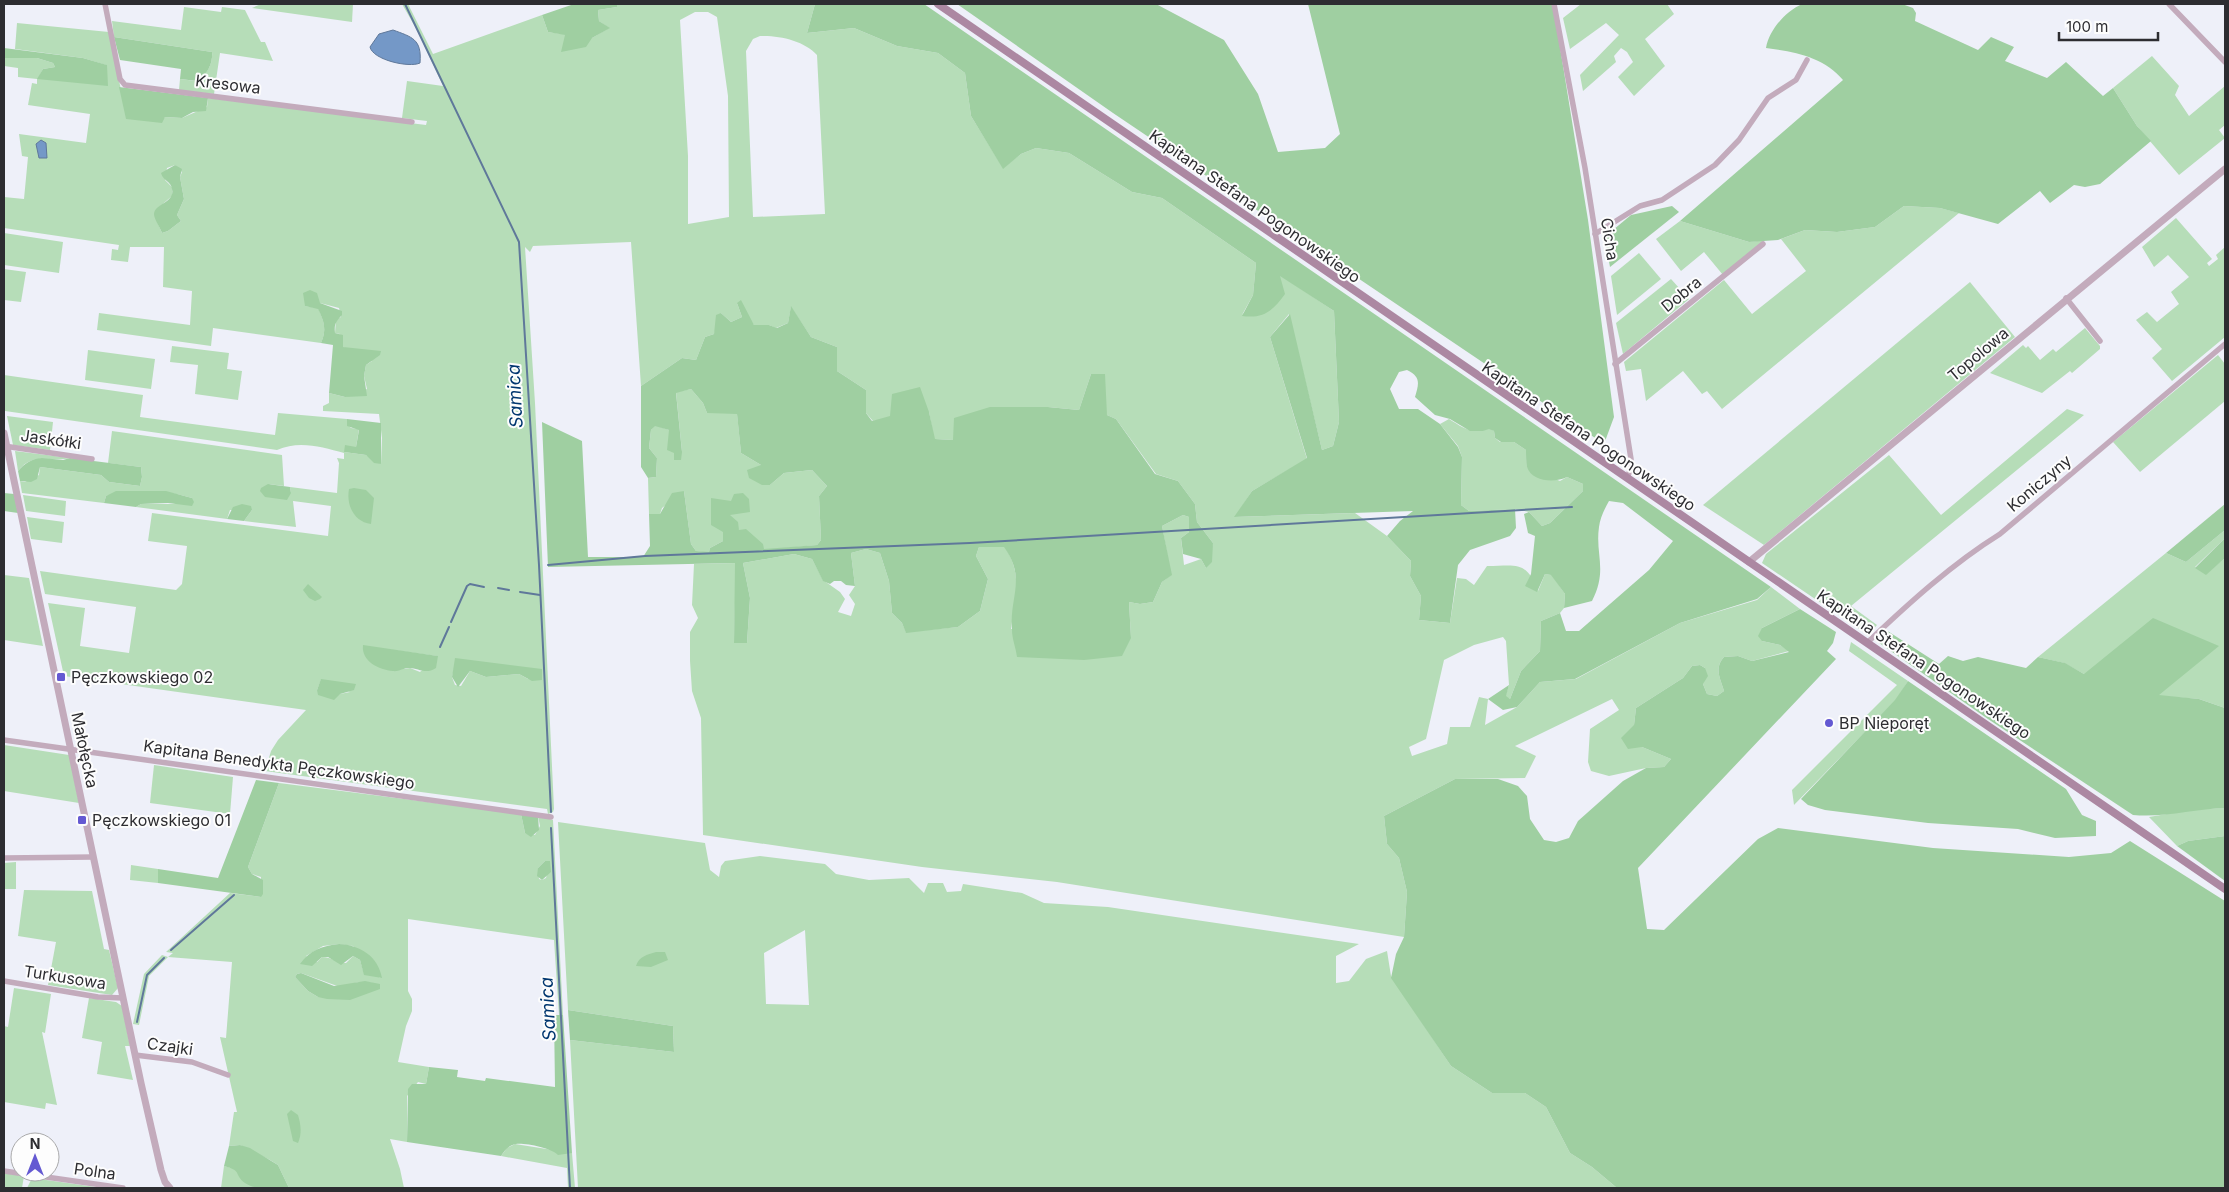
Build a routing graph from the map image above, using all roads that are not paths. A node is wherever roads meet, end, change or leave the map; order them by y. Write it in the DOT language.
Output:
graph roads {
  1 [pos="105,4"];
  2 [pos="938,4"];
  3 [pos="1554,4"];
  4 [pos="2169,4"];
  5 [pos="1808,60"];
  6 [pos="2225,62"];
  7 [pos="412,122"];
  8 [pos="2225,169"];
  9 [pos="1595,234"];
  10 [pos="1763,244"];
  11 [pos="2066,298"];
  12 [pos="2100,341"];
  13 [pos="2225,344"];
  14 [pos="1615,364"];
  15 [pos="4,433"];
  16 [pos="5,447"];
  17 [pos="92,459"];
  18 [pos="1626,478"];
  19 [pos="1749,562"];
  20 [pos="1869,641"];
  21 [pos="4,740"];
  22 [pos="71,750"];
  23 [pos="551,817"];
  24 [pos="93,857"];
  25 [pos="4,858"];
  26 [pos="2225,889"];
  27 [pos="4,981"];
  28 [pos="123,998"];
  29 [pos="135,1055"];
  30 [pos="228,1075"];
  31 [pos="4,1171"];
  32 [pos="123,1188"];
  33 [pos="170,1188"];
  1 -- 7 [label="street, Kresowa"];
  2 -- 18 [label="main road, Kapitana Stefana Pogonowskiego"];
  3 -- 9 [label="street, Cicha"];
  4 -- 6 [label="street"];
  5 -- 9 [label="street"];
  8 -- 11 [label="street, Topolowa"];
  9 -- 14 [label="street, Cicha"];
  10 -- 14 [label="street, Dobra"];
  11 -- 12 [label="street"];
  11 -- 19 [label="street, Topolowa"];
  13 -- 20 [label="street, Koniczyny"];
  14 -- 18 [label="street, Cicha"];
  15 -- 16 [label="street, Małołęcka"];
  16 -- 17 [label="street, Jaskółki"];
  16 -- 22 [label="street, Małołęcka"];
  18 -- 19 [label="main road, Kapitana Stefana Pogonowskiego"];
  19 -- 20 [label="main road, Kapitana Stefana Pogonowskiego"];
  20 -- 26 [label="main road, Kapitana Stefana Pogonowskiego"];
  21 -- 22 [label="street, Kapitana Benedykta Pęczkowskiego"];
  22 -- 23 [label="street, Kapitana Benedykta Pęczkowskiego"];
  22 -- 24 [label="street, Małołęcka"];
  24 -- 25 [label="street"];
  24 -- 28 [label="street, Małołęcka"];
  27 -- 28 [label="street, Turkusowa"];
  28 -- 29 [label="street, Małołęcka"];
  29 -- 30 [label="street, Czajki"];
  29 -- 33 [label="street, Małołęcka"];
  31 -- 32 [label="street, Polna"];
}
